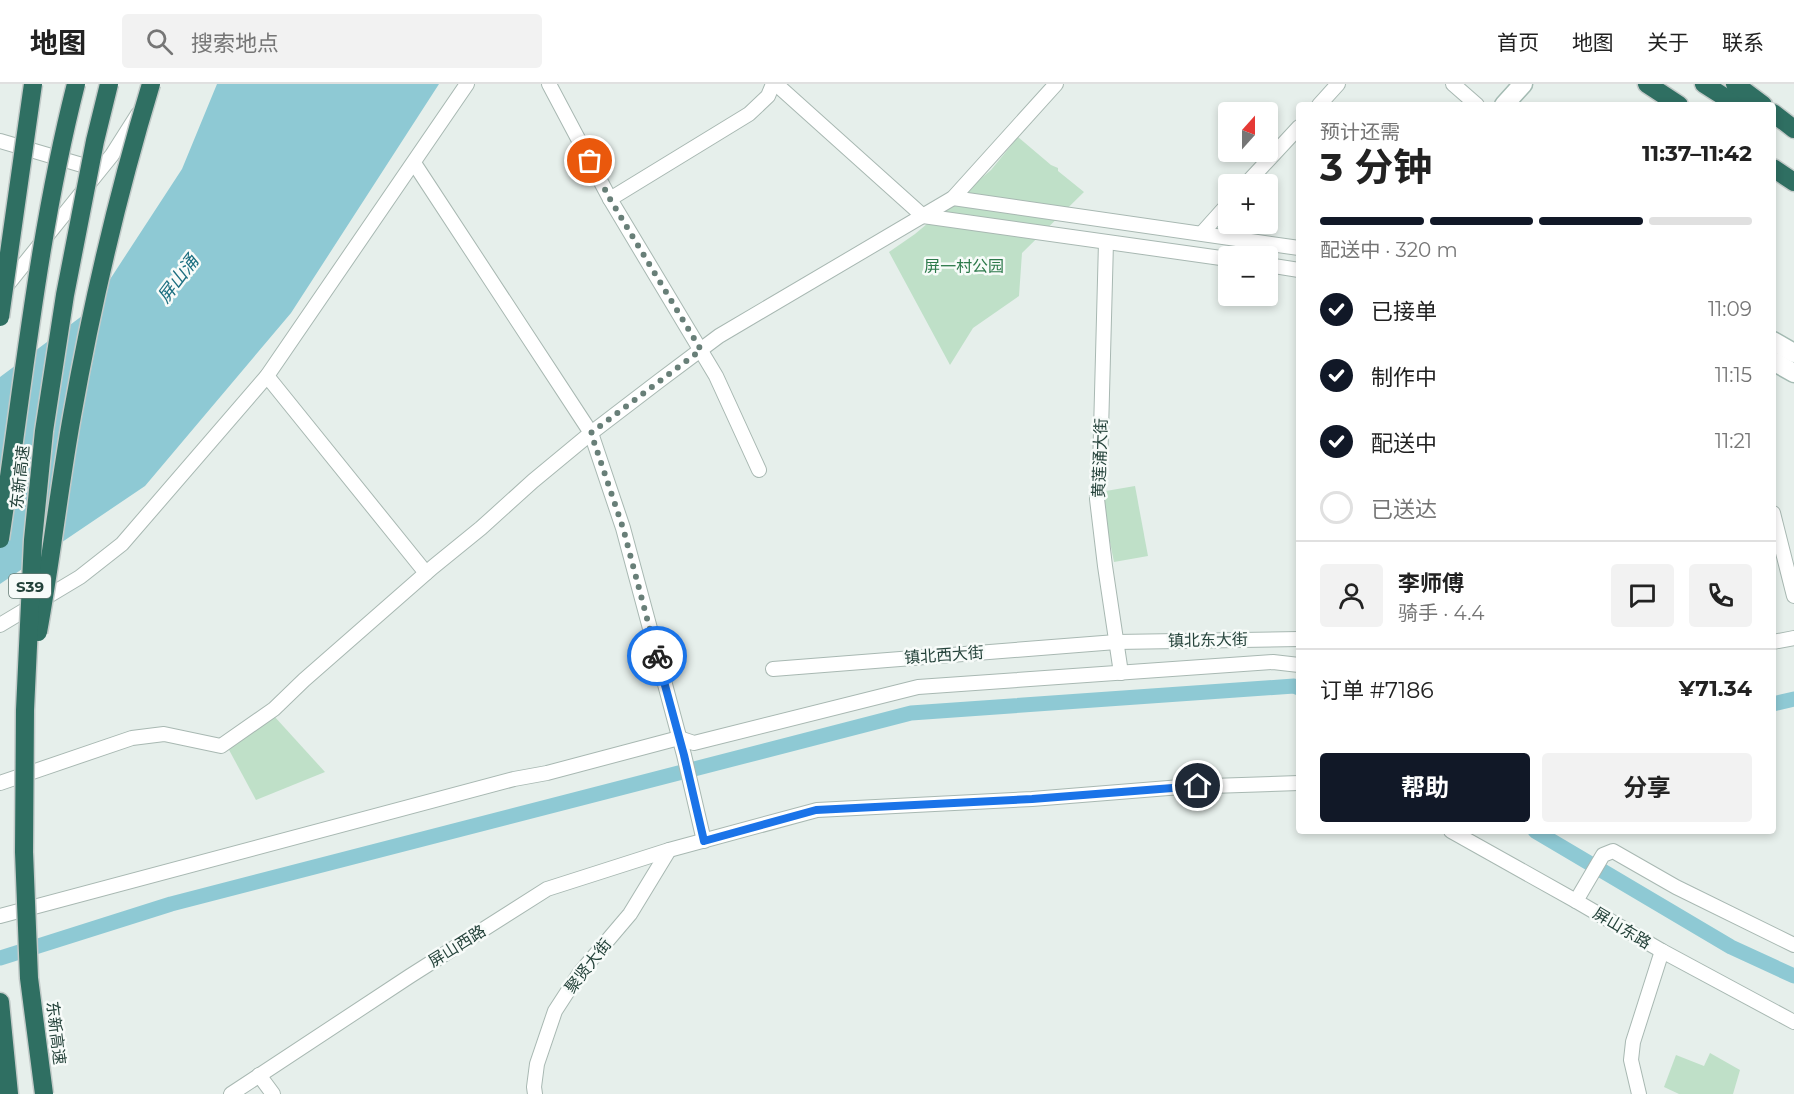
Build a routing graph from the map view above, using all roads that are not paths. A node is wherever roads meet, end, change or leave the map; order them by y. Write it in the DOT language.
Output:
graph roads {
  1 [pos="33,84"];
  2 [pos="76,84"];
  3 [pos="109,84"];
  4 [pos="151,84"];
  5 [pos="158,84"];
  6 [pos="467,84"];
  7 [pos="549,84"];
  8 [pos="775,84"];
  9 [pos="1056,84"];
  10 [pos="1338,84"];
  11 [pos="1453,84"];
  12 [pos="1523,84"];
  13 [pos="1647,84"];
  14 [pos="1704,84"];
  15 [pos="1736,84"];
  16 [pos="1322,102"];
  17 [pos="1474,102"];
  18 [pos="1507,102"];
  19 [pos="1674,102"];
  20 [pos="1732,102"];
  21 [pos="1759,102"];
  22 [pos="1776,115"];
  23 [pos="1794,129"];
  24 [pos="1296,130"];
  25 [pos="1776,130"];
  26 [pos="0,141"];
  27 [pos="1794,141"];
  28 [pos="414,163"];
  29 [pos="99,170"];
  30 [pos="1776,170"];
  31 [pos="1255,174"];
  32 [pos="1794,182"];
  33 [pos="953,198"];
  34 [pos="610,199"];
  35 [pos="1218,215"];
  36 [pos="923,216"];
  37 [pos="1202,233"];
  38 [pos="1106,242"];
  39 [pos="1296,248"];
  40 [pos="1218,258"];
  41 [pos="1278,267"];
  42 [pos="1296,270"];
  43 [pos="0,294"];
  44 [pos="0,317"];
  45 [pos="1776,343"];
  46 [pos="701,350"];
  47 [pos="1794,353"];
  48 [pos="1776,364"];
  49 [pos="1794,373"];
  50 [pos="267,376"];
  51 [pos="591,433"];
  52 [pos="759,470"];
  53 [pos="1776,525"];
  54 [pos="0,539"];
  55 [pos="426,573"];
  56 [pos="1794,596"];
  57 [pos="0,625"];
  58 [pos="1794,638"];
  59 [pos="1296,639"];
  60 [pos="1776,641"];
  61 [pos="1116,642"];
  62 [pos="1296,665"];
  63 [pos="773,669"];
  64 [pos="1121,673"];
  65 [pos="26,693"];
  66 [pos="679,738"];
  67 [pos="0,783"];
  68 [pos="1296,783"];
  69 [pos="1456,834"];
  70 [pos="704,841"];
  71 [pos="669,850"];
  72 [pos="1576,901"];
  73 [pos="0,916"];
  74 [pos="1794,945"];
  75 [pos="1662,951"];
  76 [pos="0,1002"];
  77 [pos="1794,1022"];
  78 [pos="259,1075"];
  79 [pos="9,1094"];
  80 [pos="44,1094"];
  81 [pos="231,1094"];
  82 [pos="273,1094"];
  83 [pos="535,1094"];
  84 [pos="1639,1094"];
  1 -- 44 [label="highway, bridge"];
  2 -- 54 [label="highway, 东新高速, bridge"];
  3 -- 65 [label="highway, 东新高速 / S39, bridge"];
  4 -- 65 [label="highway, bridge"];
  5 -- 29 [label="street"];
  6 -- 28 [label="street"];
  7 -- 34 [label="street"];
  8 -- 34 [label="street"];
  8 -- 36 [label="street"];
  9 -- 33 [label="street"];
  10 -- 16 [label="street"];
  11 -- 17 [label="street"];
  12 -- 18 [label="street"];
  13 -- 19 [label="highway"];
  14 -- 20 [label="highway"];
  15 -- 21 [label="highway"];
  22 -- 23 [label="highway"];
  24 -- 31 [label="street"];
  25 -- 27 [label="highway"];
  26 -- 29 [label="street"];
  28 -- 50 [label="street"];
  28 -- 51 [label="street"];
  29 -- 43 [label="street"];
  30 -- 32 [label="highway"];
  33 -- 36 [label="street"];
  33 -- 37 [label="street"];
  34 -- 46 [label="street"];
  35 -- 37 [label="street"];
  36 -- 38 [label="street"];
  36 -- 46 [label="street"];
  37 -- 39 [label="street"];
  38 -- 40 [label="street"];
  38 -- 61 [label="street, 黄莲涌大街"];
  41 -- 42 [label="street"];
  45 -- 47 [label="street"];
  46 -- 51 [label="street"];
  46 -- 52 [label="street"];
  48 -- 49 [label="street"];
  50 -- 55 [label="street"];
  50 -- 57 [label="street"];
  51 -- 55 [label="street"];
  51 -- 66 [label="street"];
  53 -- 56 [label="street"];
  55 -- 67 [label="street"];
  58 -- 60 [label="street"];
  59 -- 61 [label="street, 镇北东大街"];
  61 -- 63 [label="street, 镇北西大街"];
  61 -- 64 [label="street, 黄莲涌大街"];
  62 -- 64 [label="street"];
  64 -- 66 [label="street"];
  65 -- 80 [label="highway, 东新高速 / S39, bridge"];
  66 -- 70 [label="street"];
  66 -- 73 [label="street"];
  68 -- 70 [label="street"];
  69 -- 72 [label="street, 屏山东路"];
  70 -- 71 [label="street, 屏山西路"];
  71 -- 78 [label="street, 屏山西路"];
  71 -- 83 [label="street, 聚贤大街"];
  72 -- 74 [label="street"];
  72 -- 75 [label="street, 屏山东路"];
  75 -- 77 [label="street, 屏山东路"];
  75 -- 84 [label="street"];
  76 -- 79 [label="highway"];
  78 -- 81 [label="street, 屏山西路"];
  78 -- 82 [label="street"];
}
